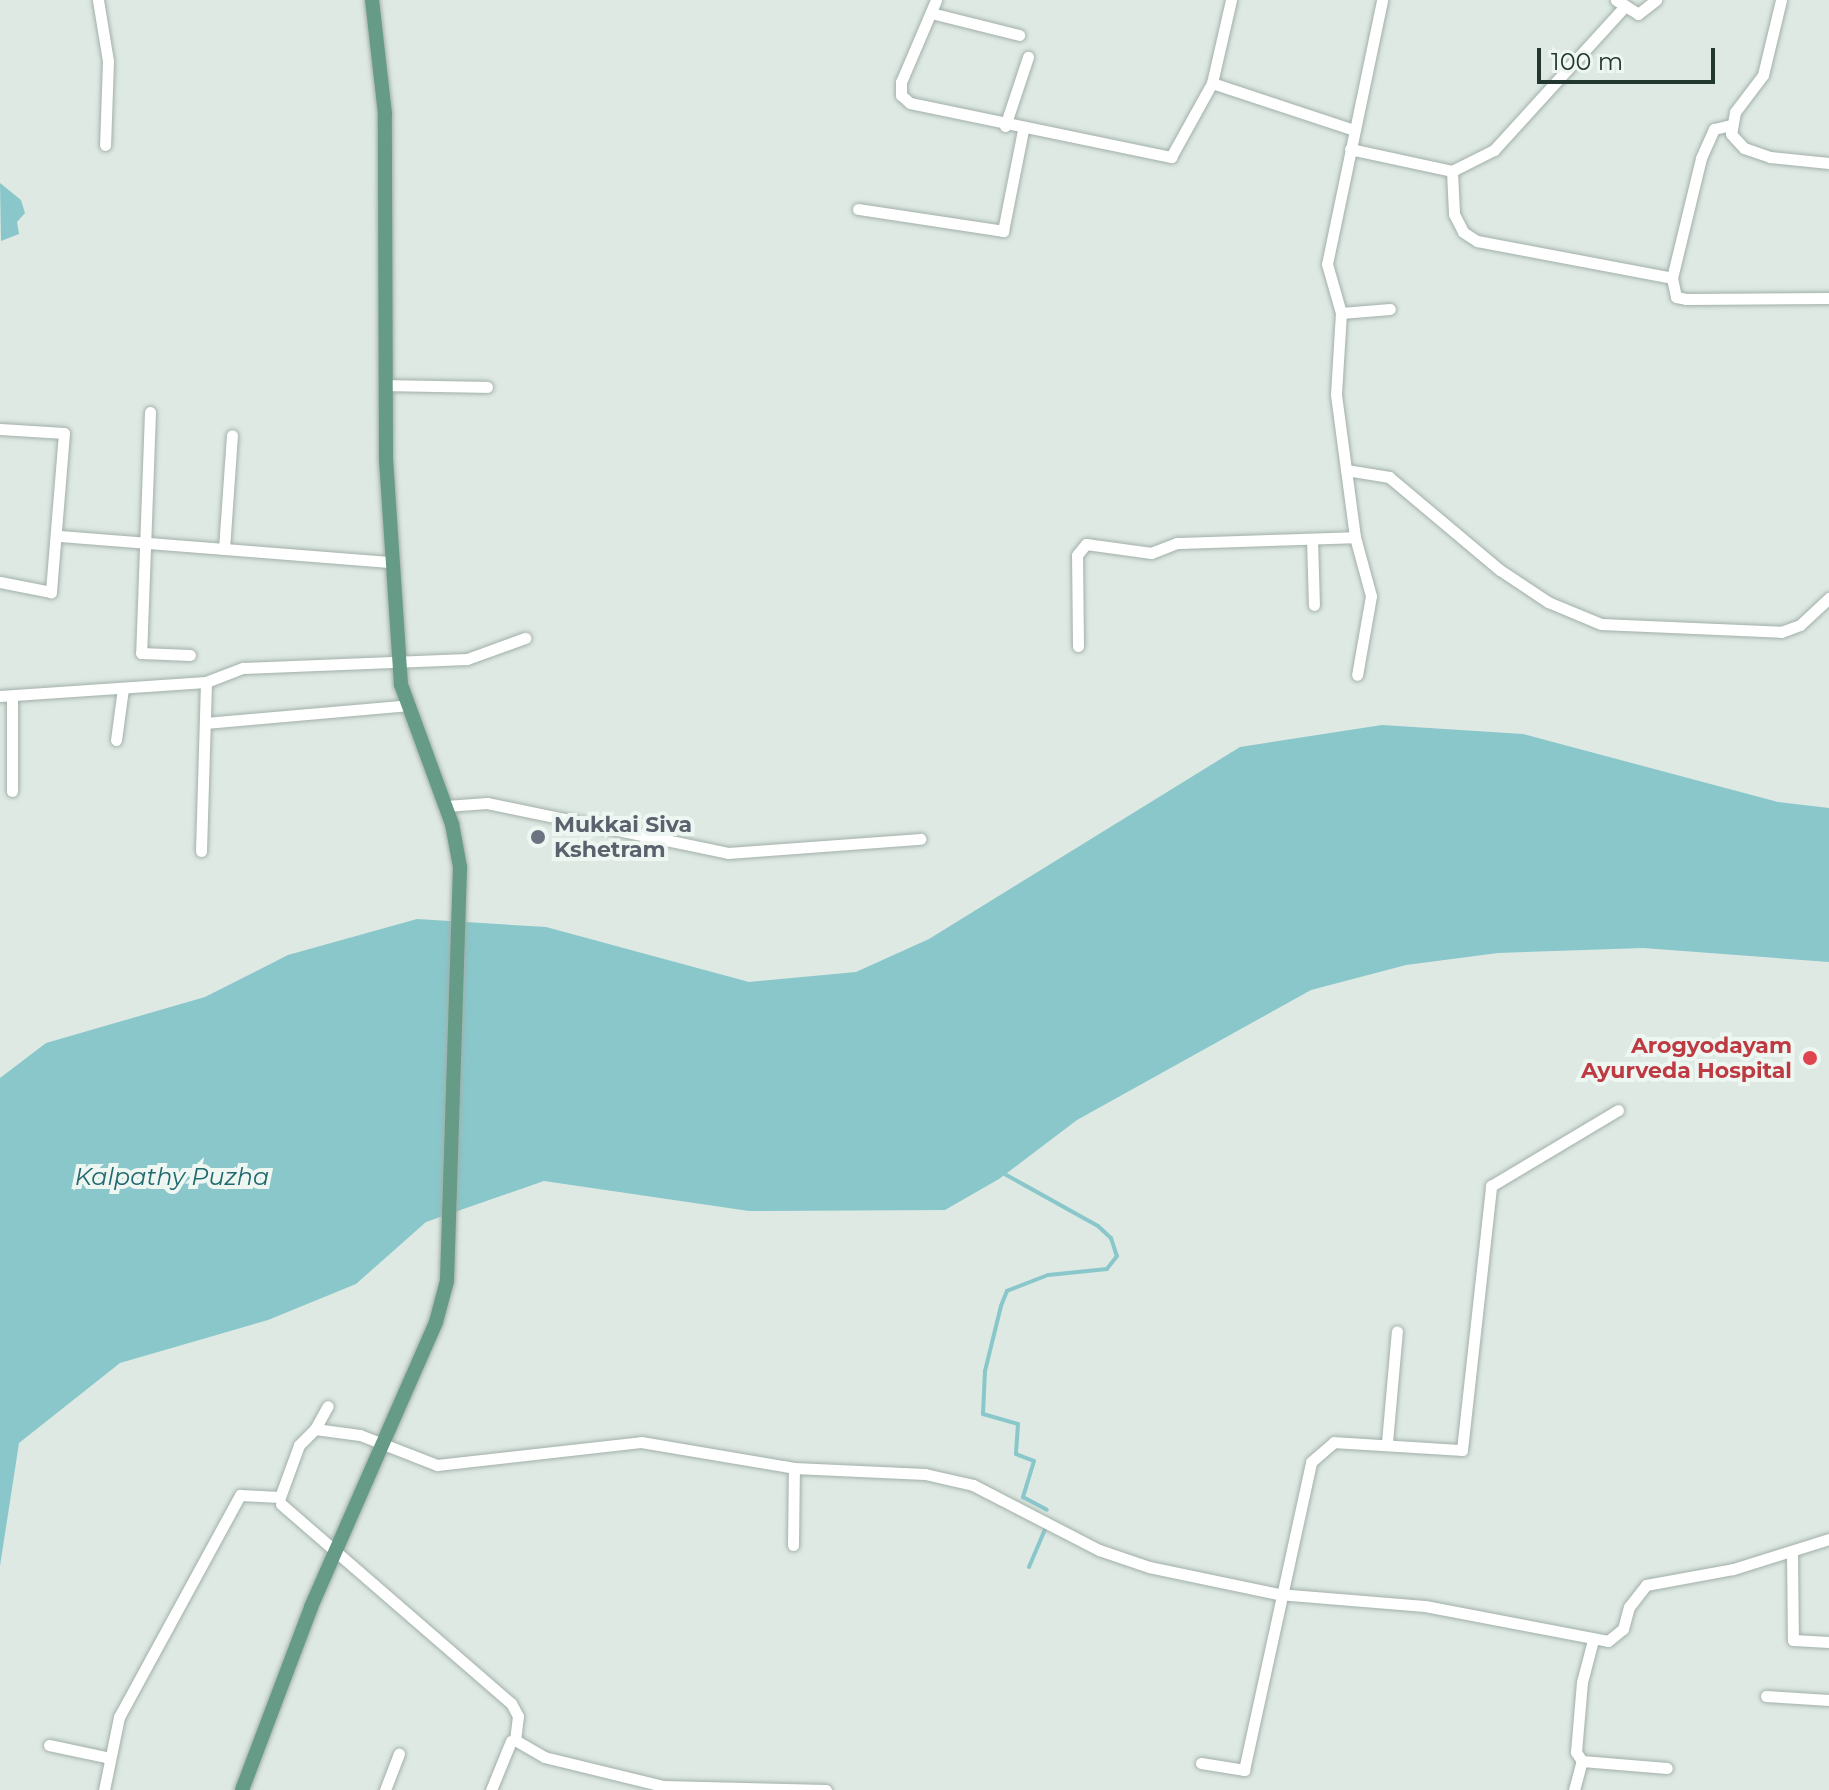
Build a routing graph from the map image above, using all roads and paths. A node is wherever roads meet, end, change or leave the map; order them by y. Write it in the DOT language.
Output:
graph roads {
  1 [pos="98,0"];
  2 [pos="372,0"];
  3 [pos="936,0"];
  4 [pos="1231,0"];
  5 [pos="1382,0"];
  6 [pos="1656,0"];
  7 [pos="1781,0"];
  8 [pos="1621,3"];
  9 [pos="931,13"];
  10 [pos="1019,35"];
  11 [pos="1028,57"];
  12 [pos="1212,83"];
  13 [pos="1731,125"];
  14 [pos="1005,126"];
  15 [pos="1023,130"];
  16 [pos="1354,130"];
  17 [pos="105,145"];
  18 [pos="1350,149"];
  19 [pos="1829,163"];
  20 [pos="1452,171"];
  21 [pos="858,209"];
  22 [pos="1672,278"];
  23 [pos="1829,298"];
  24 [pos="1390,309"];
  25 [pos="1341,313"];
  26 [pos="386,385"];
  27 [pos="487,387"];
  28 [pos="150,412"];
  29 [pos="0,429"];
  30 [pos="232,435"];
  31 [pos="1346,470"];
  32 [pos="59,536"];
  33 [pos="1355,537"];
  34 [pos="1312,539"];
  35 [pos="147,542"];
  36 [pos="224,549"];
  37 [pos="390,562"];
  38 [pos="0,582"];
  39 [pos="1829,598"];
  40 [pos="1314,605"];
  41 [pos="525,638"];
  42 [pos="1078,646"];
  43 [pos="190,655"];
  44 [pos="403,666"];
  45 [pos="1357,675"];
  46 [pos="206,682"];
  47 [pos="123,688"];
  48 [pos="6,696"];
  49 [pos="409,705"];
  50 [pos="205,723"];
  51 [pos="116,740"];
  52 [pos="12,791"];
  53 [pos="446,806"];
  54 [pos="920,839"];
  55 [pos="201,851"];
  56 [pos="1618,1110"];
  57 [pos="1397,1331"];
  58 [pos="328,1406"];
  59 [pos="315,1429"];
  60 [pos="1387,1442"];
  61 [pos="385,1444"];
  62 [pos="794,1468"];
  63 [pos="281,1504"];
  64 [pos="1829,1539"];
  65 [pos="793,1545"];
  66 [pos="336,1546"];
  67 [pos="1792,1551"];
  68 [pos="1278,1594"];
  69 [pos="1593,1640"];
  70 [pos="1829,1642"];
  71 [pos="1766,1696"];
  72 [pos="1829,1700"];
  73 [pos="511,1741"];
  74 [pos="49,1745"];
  75 [pos="399,1754"];
  76 [pos="110,1758"];
  77 [pos="1582,1761"];
  78 [pos="1201,1763"];
  79 [pos="1667,1768"];
  80 [pos="104,1790"];
  81 [pos="242,1790"];
  82 [pos="385,1790"];
  83 [pos="491,1790"];
  84 [pos="826,1790"];
  85 [pos="1574,1790"];
  1 -- 17 [label="street"];
  2 -- 26 [label="main road"];
  3 -- 9 [label="street"];
  4 -- 12 [label="street"];
  5 -- 16 [label="street"];
  6 -- 8 [label="street"];
  7 -- 13 [label="street"];
  8 -- 20 [label="street"];
  9 -- 10 [label="street"];
  9 -- 14 [label="street"];
  11 -- 14 [label="street"];
  12 -- 15 [label="street"];
  12 -- 16 [label="street"];
  13 -- 19 [label="street"];
  13 -- 22 [label="street"];
  14 -- 15 [label="street"];
  15 -- 21 [label="street"];
  16 -- 18 [label="street"];
  18 -- 20 [label="street"];
  18 -- 25 [label="street"];
  20 -- 22 [label="street"];
  22 -- 23 [label="street"];
  24 -- 25 [label="street"];
  25 -- 31 [label="street"];
  26 -- 27 [label="street"];
  26 -- 37 [label="main road"];
  28 -- 35 [label="street"];
  29 -- 32 [label="street"];
  30 -- 36 [label="street"];
  31 -- 33 [label="street"];
  31 -- 39 [label="street"];
  32 -- 35 [label="street"];
  32 -- 38 [label="street"];
  33 -- 34 [label="street"];
  33 -- 45 [label="street"];
  34 -- 40 [label="street"];
  34 -- 42 [label="street"];
  35 -- 36 [label="street"];
  35 -- 43 [label="street"];
  36 -- 37 [label="street"];
  37 -- 44 [label="main road"];
  41 -- 44 [label="street"];
  44 -- 46 [label="street"];
  44 -- 49 [label="main road"];
  46 -- 47 [label="street"];
  46 -- 50 [label="street"];
  47 -- 48 [label="street"];
  47 -- 51 [label="street"];
  48 -- 52 [label="street"];
  49 -- 50 [label="street"];
  49 -- 53 [label="main road"];
  50 -- 55 [label="street"];
  53 -- 54 [label="street"];
  53 -- 61 [label="main road"];
  56 -- 60 [label="street"];
  57 -- 60 [label="street"];
  58 -- 59 [label="street"];
  59 -- 61 [label="street"];
  59 -- 76 [label="street"];
  60 -- 68 [label="street"];
  61 -- 62 [label="street"];
  61 -- 66 [label="main road"];
  62 -- 65 [label="street"];
  62 -- 68 [label="street"];
  63 -- 66 [label="street"];
  64 -- 67 [label="street"];
  66 -- 81 [label="main road"];
  66 -- 84 [label="street"];
  67 -- 69 [label="street"];
  67 -- 70 [label="street"];
  68 -- 69 [label="street"];
  68 -- 78 [label="street"];
  69 -- 77 [label="street"];
  71 -- 72 [label="street"];
  73 -- 83 [label="street"];
  74 -- 76 [label="street"];
  75 -- 82 [label="street"];
  76 -- 80 [label="street"];
  77 -- 79 [label="street"];
  77 -- 85 [label="street"];
}
